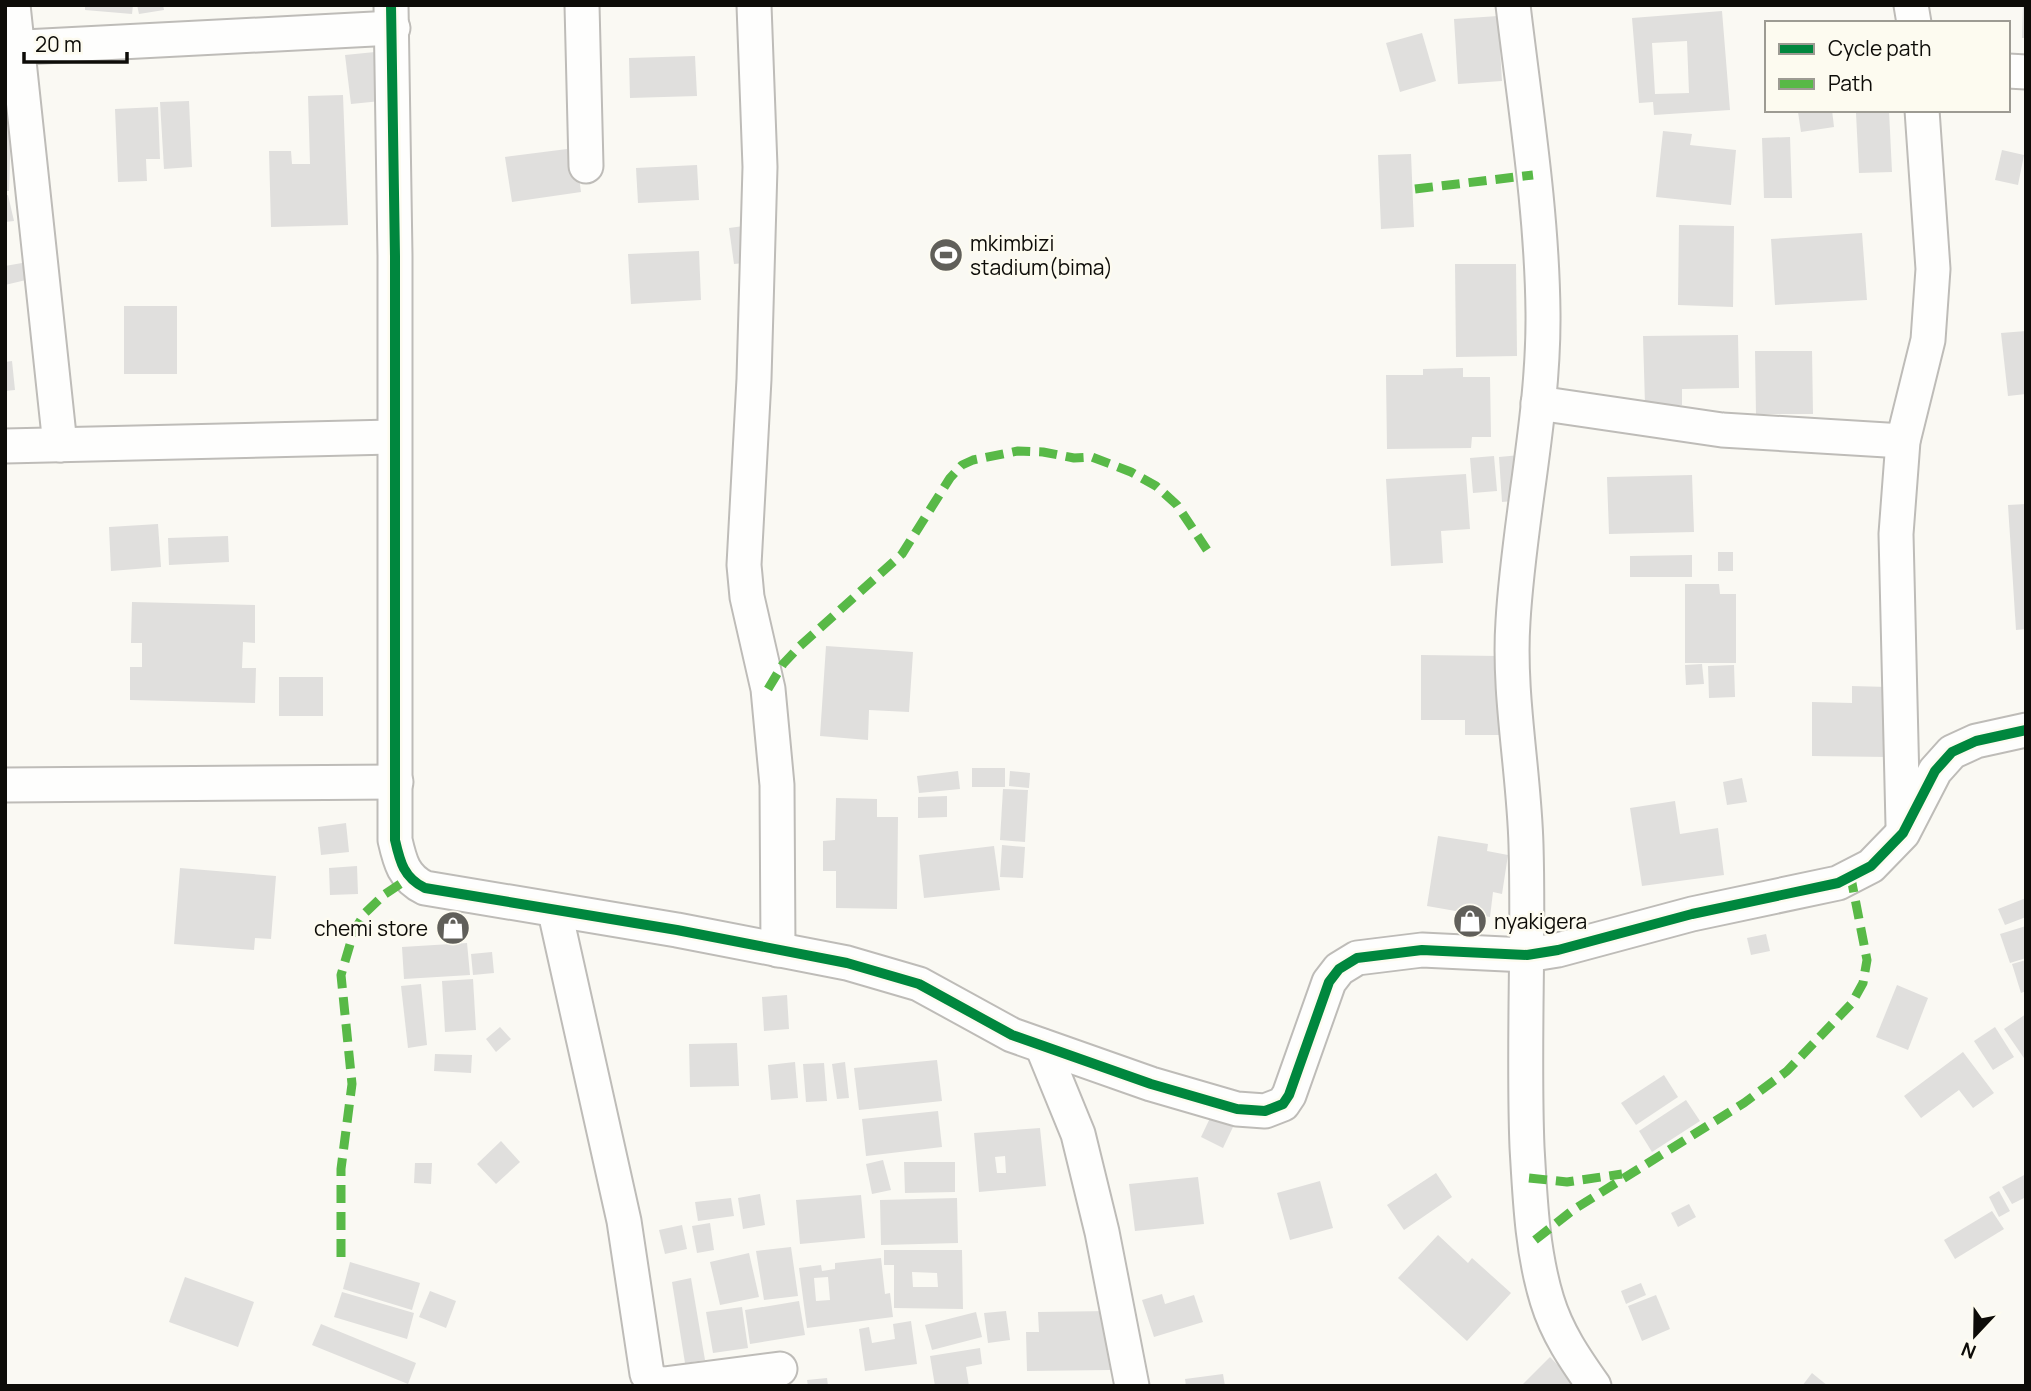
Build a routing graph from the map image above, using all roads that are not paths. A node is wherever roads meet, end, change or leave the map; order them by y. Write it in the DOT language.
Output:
graph roads {
  1 [pos="13,5"];
  2 [pos="582,5"];
  3 [pos="754,5"];
  4 [pos="1513,5"];
  5 [pos="392,17"];
  6 [pos="11,48"];
  7 [pos="1922,112"];
  8 [pos="586,166"];
  9 [pos="1538,403"];
  10 [pos="392,437"];
  11 [pos="1903,441"];
  12 [pos="61,445"];
  13 [pos="5,446"];
  14 [pos="2026,730"];
  15 [pos="396,782"];
  16 [pos="5,785"];
  17 [pos="1903,833"];
  18 [pos="555,912"];
  19 [pos="778,950"];
  20 [pos="1527,955"];
  21 [pos="1042,1046"];
  22 [pos="780,1369"];
  23 [pos="642,1380"];
  24 [pos="1132,1386"];
  25 [pos="1594,1386"];
  1 -- 6 [label="street"];
  2 -- 8 [label="street"];
  3 -- 19 [label="street"];
  4 -- 9 [label="street"];
  5 -- 6 [label="street"];
  5 -- 10 [label="street"];
  6 -- 12 [label="street"];
  7 -- 11 [label="street"];
  9 -- 11 [label="street"];
  9 -- 20 [label="street"];
  10 -- 12 [label="street"];
  10 -- 15 [label="street"];
  11 -- 17 [label="street"];
  12 -- 13 [label="street"];
  14 -- 17 [label="street"];
  15 -- 16 [label="street"];
  15 -- 18 [label="street"];
  17 -- 20 [label="street"];
  18 -- 19 [label="street"];
  18 -- 23 [label="street"];
  19 -- 21 [label="street"];
  20 -- 21 [label="street"];
  20 -- 25 [label="street"];
  21 -- 24 [label="street"];
  22 -- 23 [label="street"];
}
